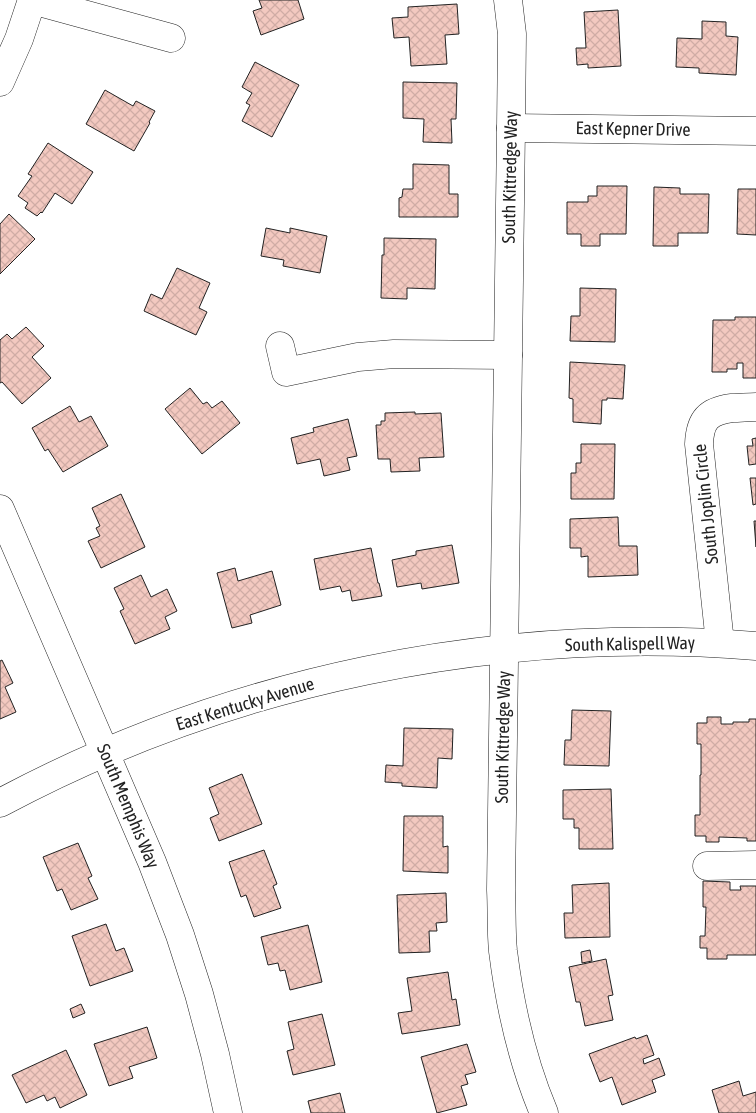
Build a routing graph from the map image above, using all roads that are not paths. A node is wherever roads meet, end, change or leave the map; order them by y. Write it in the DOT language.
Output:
graph roads {
  1 [pos="32,0"];
  2 [pos="508,0"];
  3 [pos="171,38"];
  4 [pos="0,82"];
  5 [pos="511,128"];
  6 [pos="756,131"];
  7 [pos="280,346"];
  8 [pos="508,355"];
  9 [pos="756,408"];
  10 [pos="0,509"];
  11 [pos="720,643"];
  12 [pos="756,646"];
  13 [pos="504,649"];
  14 [pos="105,753"];
  15 [pos="0,803"];
  16 [pos="756,865"];
  17 [pos="707,866"];
  18 [pos="228,1113"];
  19 [pos="544,1113"];
  1 -- 3 [label="street"];
  1 -- 4 [label="street"];
  2 -- 5 [label="street, South Kittredge Way"];
  5 -- 6 [label="street, East Kepner Drive"];
  5 -- 8 [label="street, South Kittredge Way"];
  7 -- 8 [label="street"];
  8 -- 13 [label="street, South Kittredge Way"];
  9 -- 11 [label="street, South Joplin Circle"];
  10 -- 14 [label="street, South Memphis Way"];
  11 -- 12 [label="street, South Kalispell Way"];
  11 -- 13 [label="street, South Kalispell Way"];
  13 -- 14 [label="street, East Kentucky Avenue"];
  13 -- 19 [label="street, South Kittredge Way"];
  14 -- 15 [label="street, East Kentucky Avenue"];
  14 -- 18 [label="street, South Memphis Way"];
  16 -- 17 [label="street"];
}
